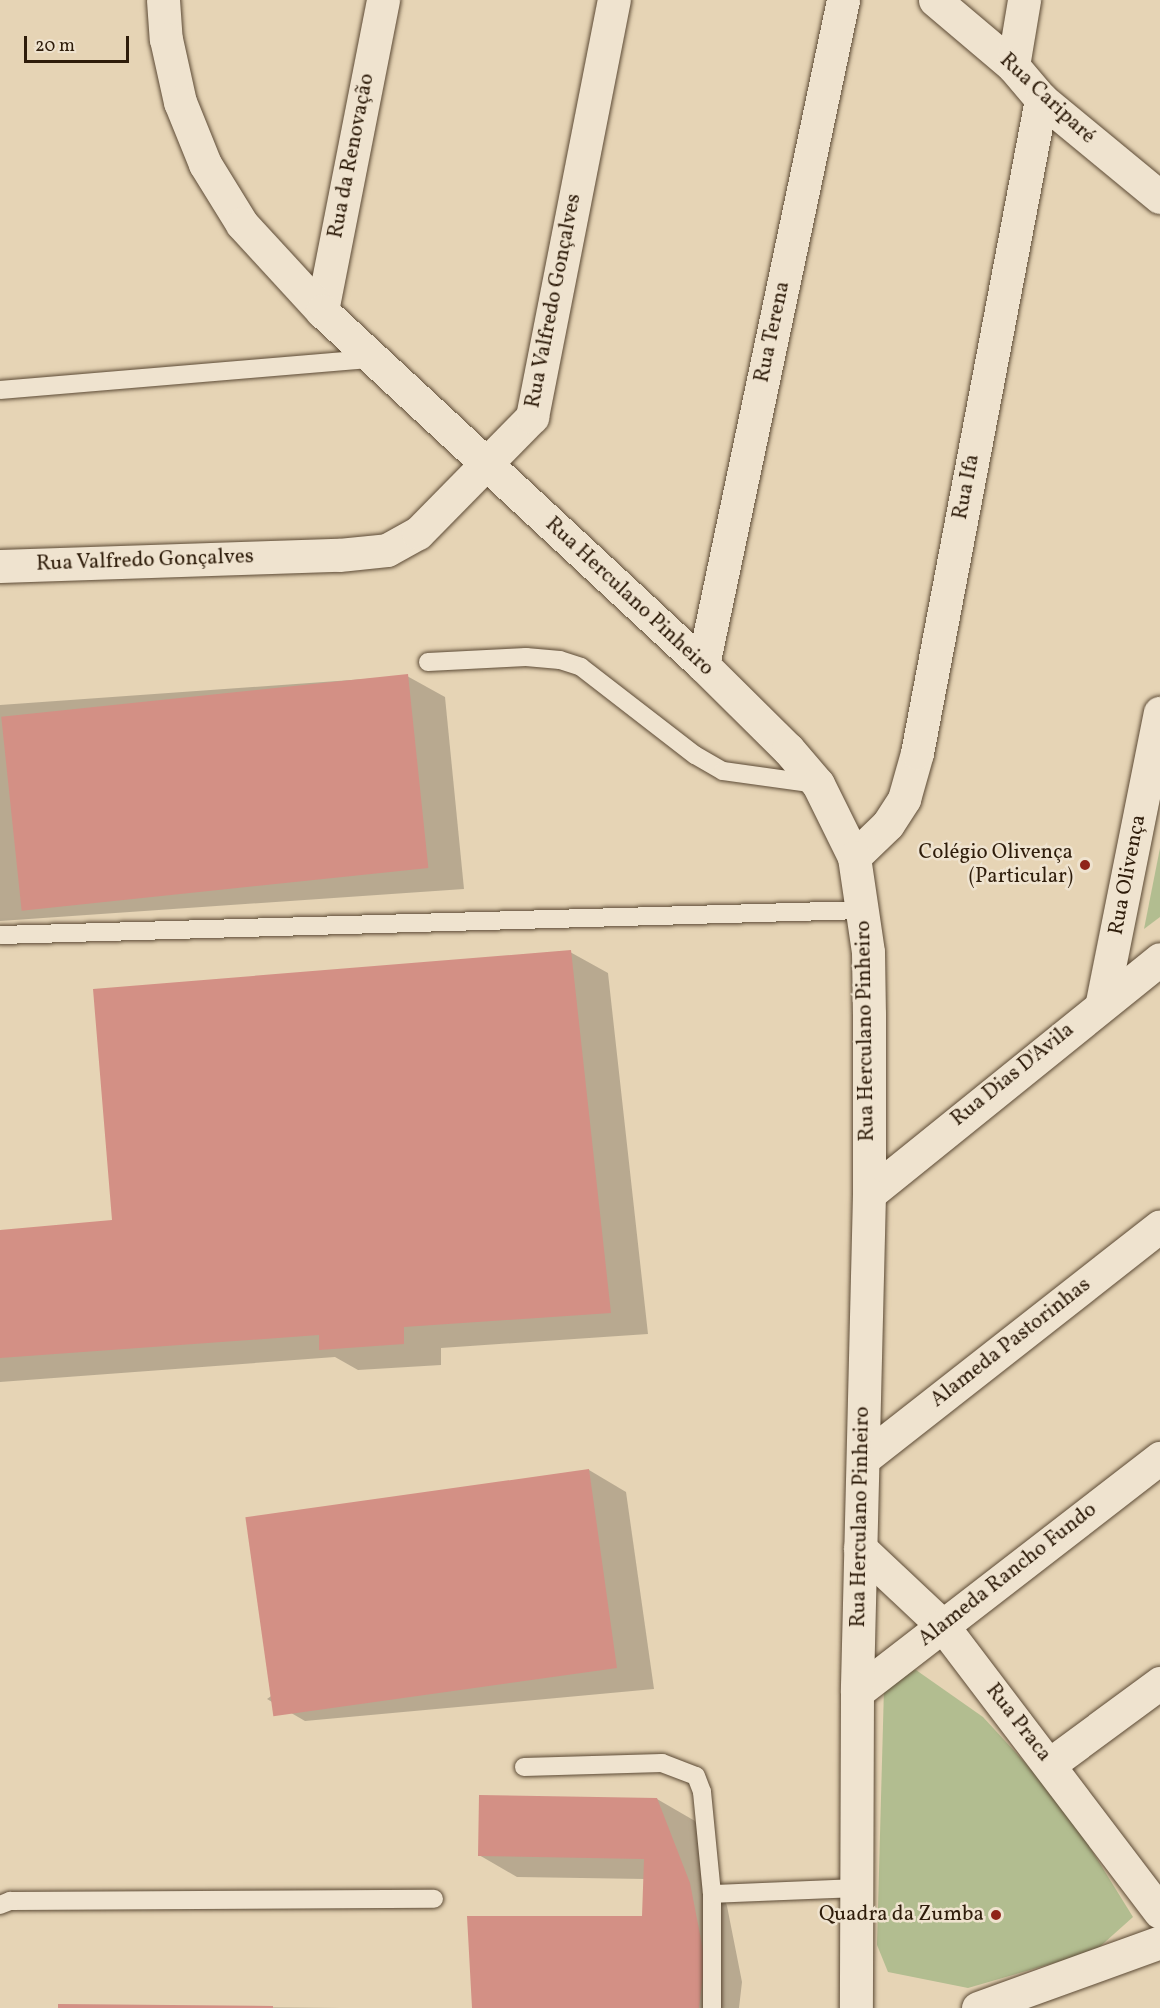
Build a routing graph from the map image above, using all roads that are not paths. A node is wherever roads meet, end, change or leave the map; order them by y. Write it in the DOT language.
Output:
graph roads {
  1 [pos="163,0"];
  2 [pos="383,0"];
  3 [pos="614,0"];
  4 [pos="843,0"];
  5 [pos="935,0"];
  6 [pos="1024,0"];
  7 [pos="1012,66"];
  8 [pos="1041,99"];
  9 [pos="1160,197"];
  10 [pos="322,311"];
  11 [pos="372,359"];
  12 [pos="0,390"];
  13 [pos="486,465"];
  14 [pos="0,566"];
  15 [pos="428,662"];
  16 [pos="703,665"];
  17 [pos="1160,713"];
  18 [pos="818,784"];
  19 [pos="854,857"];
  20 [pos="863,910"];
  21 [pos="0,935"];
  22 [pos="1160,959"];
  23 [pos="1102,1002"];
  24 [pos="869,1194"];
  25 [pos="1160,1226"];
  26 [pos="1160,1458"];
  27 [pos="863,1459"];
  28 [pos="860,1548"];
  29 [pos="942,1625"];
  30 [pos="1160,1683"];
  31 [pos="857,1692"];
  32 [pos="1050,1764"];
  33 [pos="524,1767"];
  34 [pos="855,1888"];
  35 [pos="712,1894"];
  36 [pos="434,1899"];
  37 [pos="0,1905"];
  38 [pos="1160,1911"];
  39 [pos="1160,1942"];
  40 [pos="712,2008"];
  41 [pos="856,2008"];
  42 [pos="978,2008"];
  1 -- 10 [label="street, Rua Herculano Pinheiro"];
  2 -- 10 [label="street, Rua da Renovação"];
  3 -- 13 [label="street, Rua Valfredo Gonçalves"];
  4 -- 16 [label="street, Rua Terena"];
  5 -- 7 [label="street, Rua Cariparé"];
  6 -- 7 [label="street"];
  7 -- 8 [label="street, Rua Cariparé"];
  8 -- 9 [label="street, Rua Cariparé"];
  8 -- 19 [label="street, Rua Ifa"];
  10 -- 11 [label="street, Rua Herculano Pinheiro"];
  11 -- 12 [label="lane"];
  11 -- 13 [label="street, Rua Herculano Pinheiro"];
  13 -- 14 [label="street, Rua Valfredo Gonçalves"];
  13 -- 16 [label="street, Rua Herculano Pinheiro"];
  15 -- 18 [label="lane"];
  16 -- 18 [label="street, Rua Herculano Pinheiro"];
  17 -- 23 [label="street, Rua Olivença"];
  18 -- 19 [label="street, Rua Herculano Pinheiro"];
  19 -- 20 [label="street, Rua Herculano Pinheiro"];
  20 -- 21 [label="lane"];
  20 -- 24 [label="street, Rua Herculano Pinheiro"];
  22 -- 23 [label="street, Rua Dias D'Avila"];
  23 -- 24 [label="street, Rua Dias D'Avila"];
  24 -- 27 [label="street, Rua Herculano Pinheiro"];
  25 -- 27 [label="street, Alameda Pastorinhas"];
  26 -- 29 [label="street, Alameda Rancho Fundo"];
  27 -- 28 [label="street, Rua Herculano Pinheiro"];
  28 -- 29 [label="street, Rua Praca"];
  28 -- 31 [label="street, Rua Herculano Pinheiro"];
  29 -- 31 [label="street, Alameda Rancho Fundo"];
  29 -- 32 [label="street, Rua Praca"];
  30 -- 32 [label="street"];
  31 -- 34 [label="street, Rua Herculano Pinheiro"];
  32 -- 38 [label="street, Rua Praca"];
  33 -- 35 [label="lane"];
  34 -- 35 [label="lane"];
  34 -- 41 [label="street, Rua Herculano Pinheiro"];
  35 -- 40 [label="lane"];
  36 -- 37 [label="lane"];
  39 -- 42 [label="street"];
}
